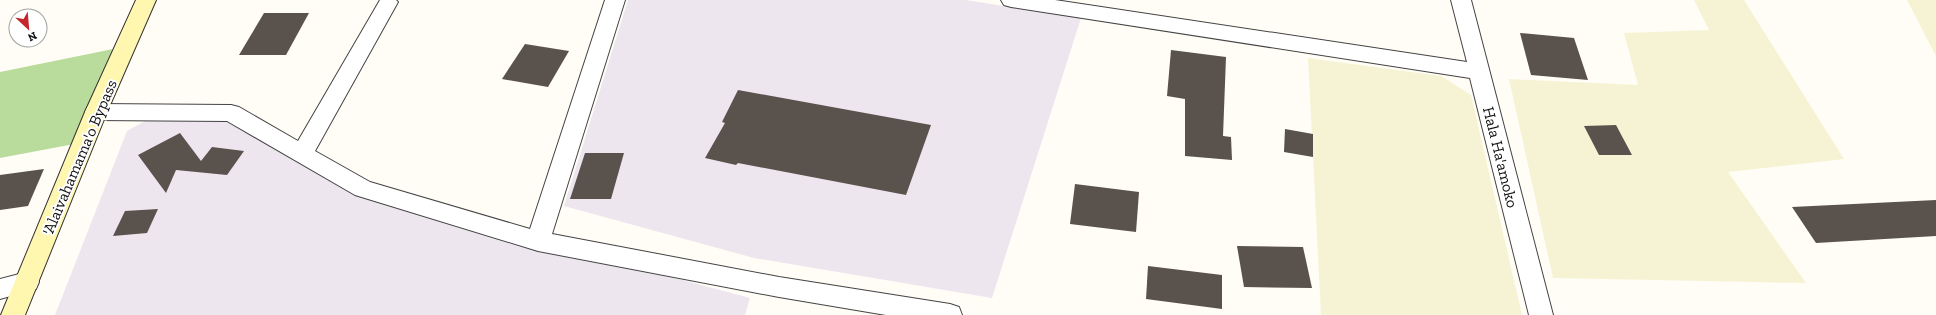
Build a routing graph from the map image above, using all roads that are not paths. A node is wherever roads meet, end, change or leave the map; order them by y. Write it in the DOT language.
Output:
graph roads {
  1 [pos="146,0"];
  2 [pos="615,0"];
  3 [pos="1011,0"];
  4 [pos="1461,0"];
  5 [pos="388,2"];
  6 [pos="1480,72"];
  7 [pos="96,112"];
  8 [pos="303,153"];
  9 [pos="538,241"];
  10 [pos="27,282"];
  11 [pos="0,289"];
  12 [pos="13,315"];
  13 [pos="950,315"];
  14 [pos="1541,315"];
  1 -- 7 [label="main road, 'Alaivahamama'o Bypass"];
  2 -- 9 [label="street"];
  3 -- 6 [label="street"];
  4 -- 6 [label="street, Hala Ha'amoko"];
  5 -- 8 [label="street"];
  6 -- 14 [label="street, Hala Ha'amoko"];
  7 -- 8 [label="street"];
  7 -- 10 [label="main road, 'Alaivahamama'o Bypass"];
  8 -- 9 [label="street"];
  9 -- 13 [label="street"];
  10 -- 11 [label="street"];
  10 -- 12 [label="main road, 'Alaivahamama'o Bypass"];
}
